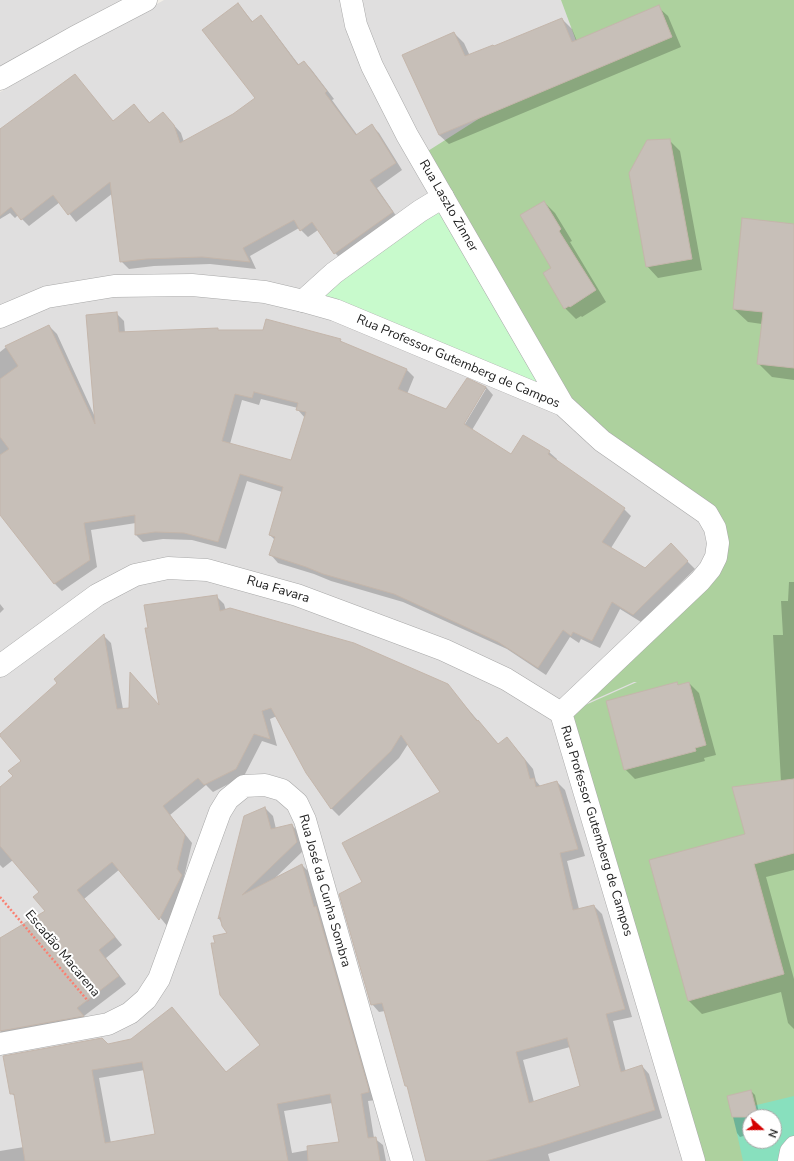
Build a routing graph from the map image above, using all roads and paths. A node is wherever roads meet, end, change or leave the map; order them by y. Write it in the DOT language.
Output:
graph roads {
  1 [pos="146,0"];
  2 [pos="351,0"];
  3 [pos="0,79"];
  4 [pos="443,197"];
  5 [pos="303,301"];
  6 [pos="0,317"];
  7 [pos="563,405"];
  8 [pos="0,666"];
  9 [pos="561,713"];
  10 [pos="0,897"];
  11 [pos="108,1024"];
  12 [pos="0,1044"];
  13 [pos="794,1145"];
  14 [pos="402,1161"];
  15 [pos="694,1161"];
  16 [pos="787,1161"];
  1 -- 3 [label="street"];
  2 -- 4 [label="street, Rua Laszlo Zinner"];
  4 -- 5 [label="street"];
  4 -- 7 [label="street, Rua Laszlo Zinner"];
  5 -- 6 [label="street, Rua Professor Gutemberg de Campos"];
  5 -- 7 [label="street, Rua Professor Gutemberg de Campos"];
  7 -- 9 [label="street, Rua Professor Gutemberg de Campos"];
  8 -- 9 [label="street, Rua Favara"];
  9 -- 15 [label="street, Rua Professor Gutemberg de Campos"];
  10 -- 11 [label="path, Escadão Macarena"];
  11 -- 12 [label="street, Rua José da Cunha Sombra"];
  11 -- 14 [label="street, Rua José da Cunha Sombra"];
  13 -- 16 [label="lane"];
}
